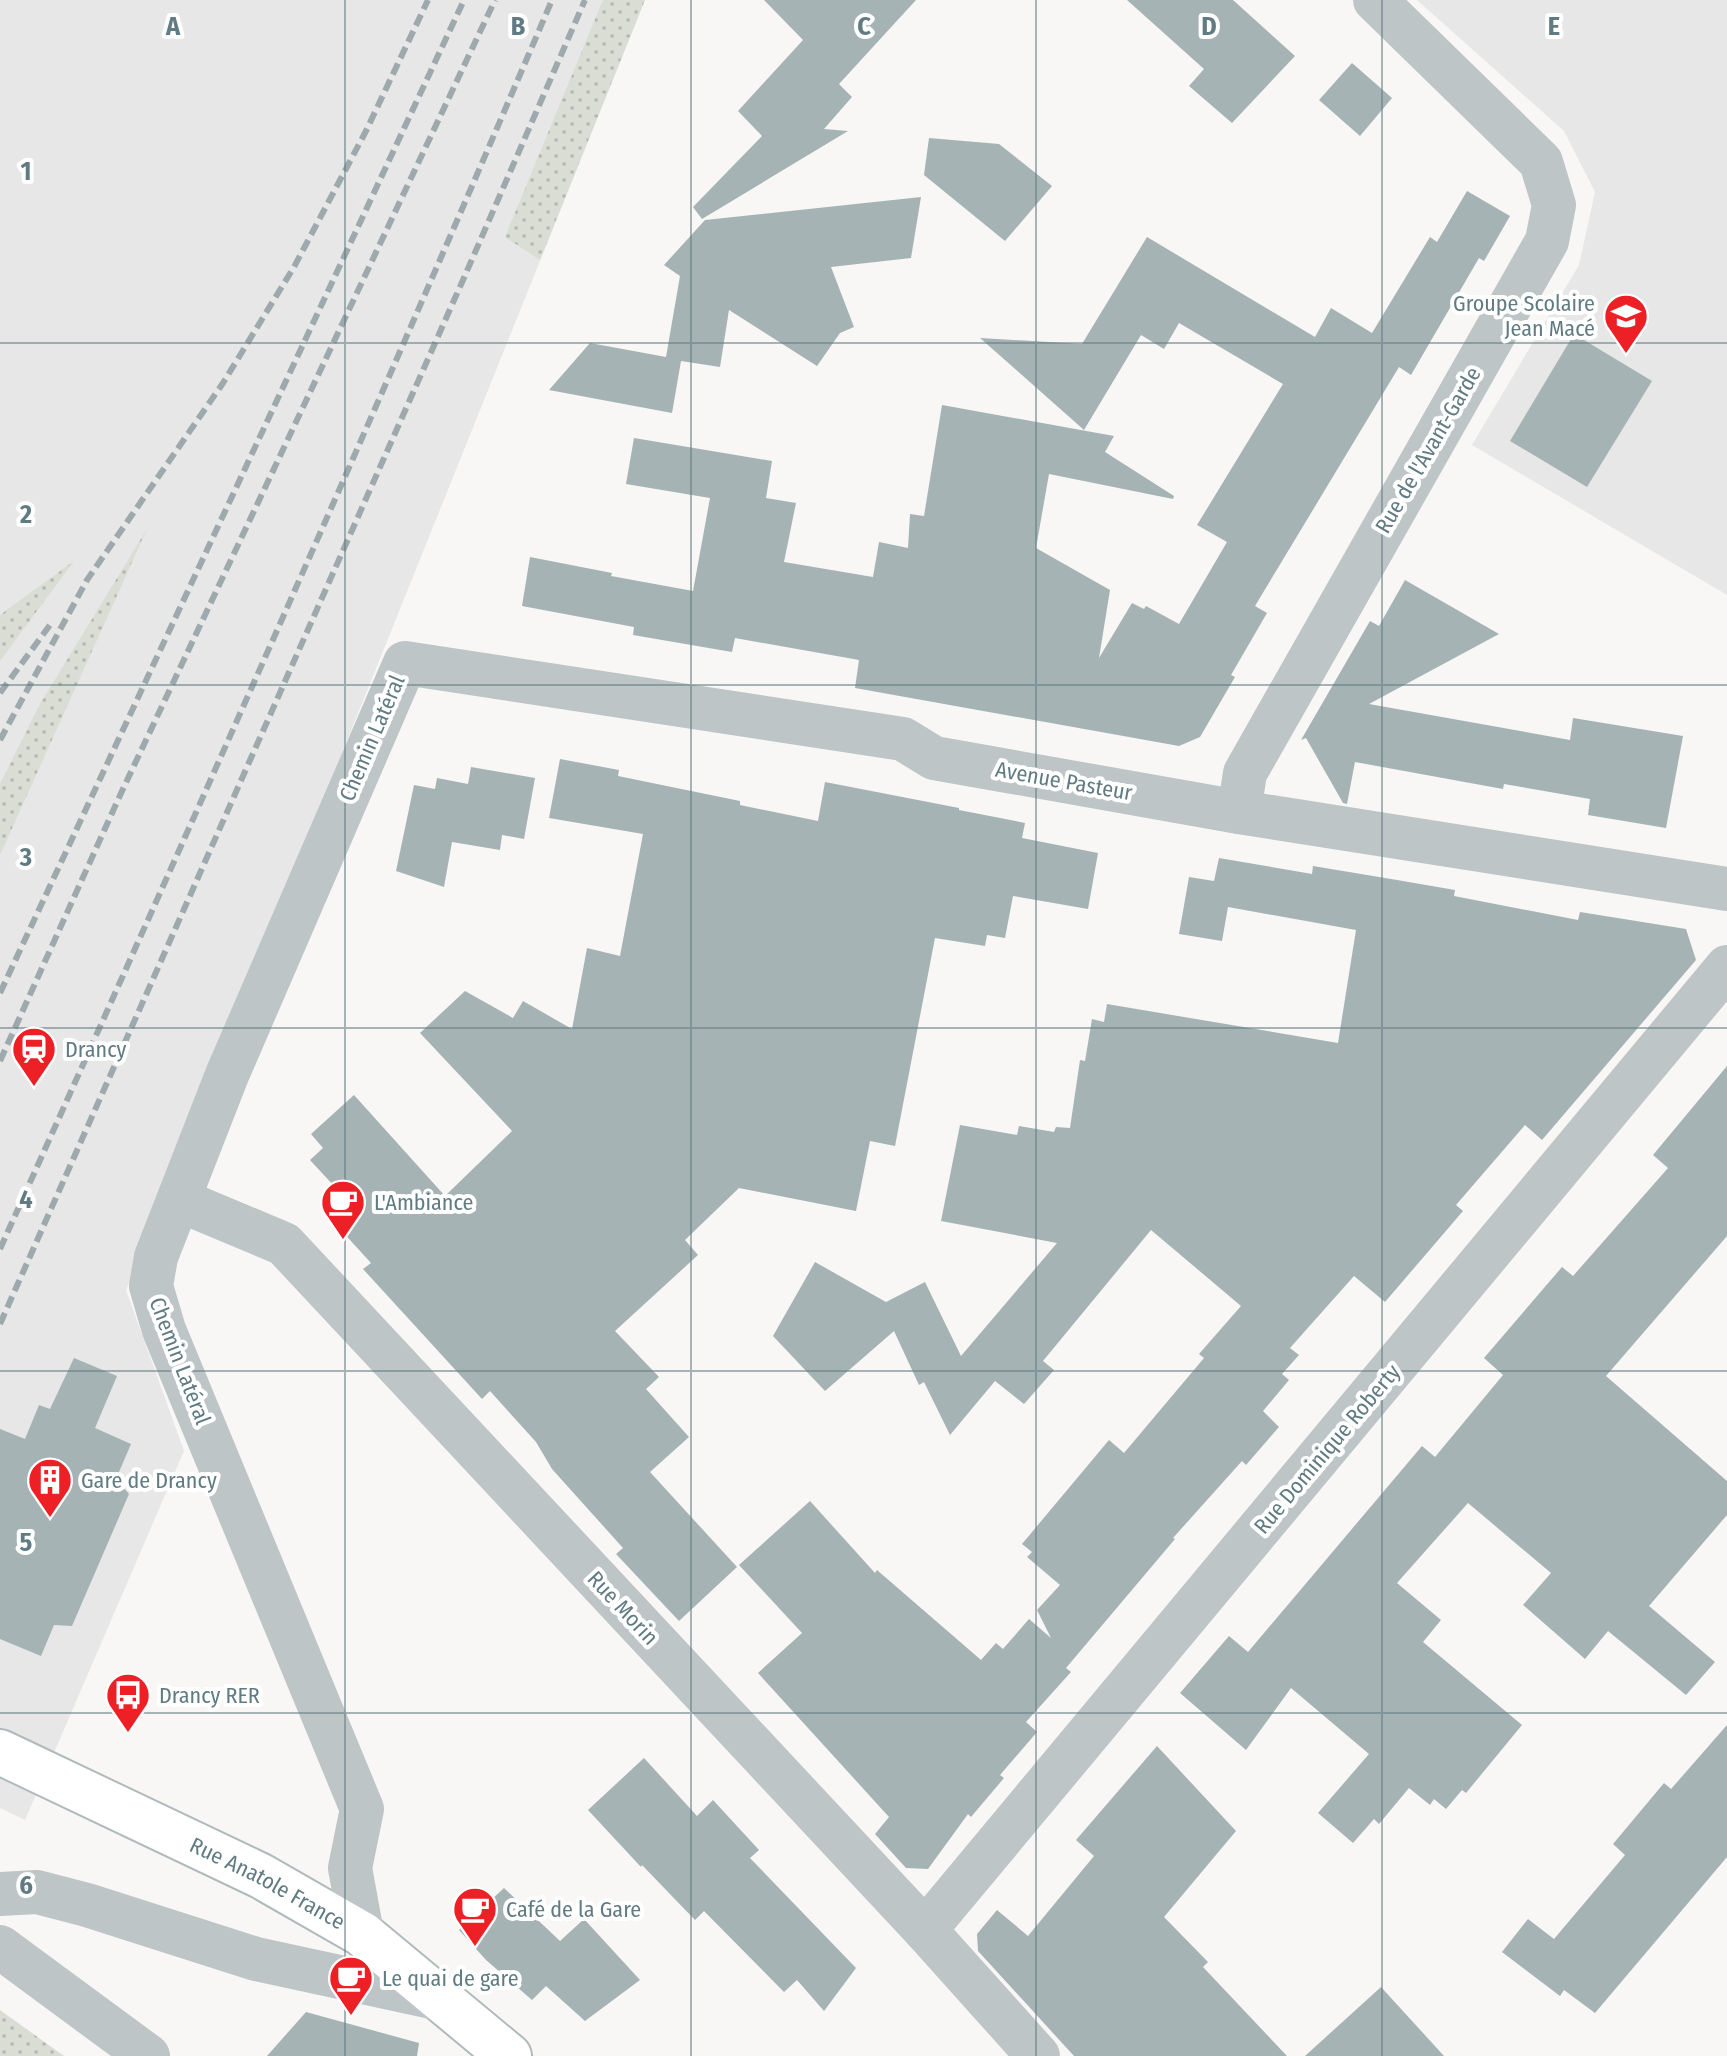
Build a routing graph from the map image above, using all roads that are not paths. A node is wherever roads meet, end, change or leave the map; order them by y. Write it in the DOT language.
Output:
graph roads {
  1 [pos="1375,0"];
  2 [pos="405,663"];
  3 [pos="1239,812"];
  4 [pos="1727,889"];
  5 [pos="1727,967"];
  6 [pos="179,1200"];
  7 [pos="0,1752"];
  8 [pos="0,1894"];
  9 [pos="925,1930"];
  10 [pos="362,1934"];
  11 [pos="0,1947"];
  12 [pos="441,1999"];
  13 [pos="148,2056"];
  14 [pos="509,2056"];
  15 [pos="1038,2056"];
  1 -- 3 [label="street, Rue de l'Avant-Garde"];
  2 -- 3 [label="street, Avenue Pasteur"];
  2 -- 6 [label="street, Chemin Latéral"];
  3 -- 4 [label="street, Avenue Pasteur"];
  5 -- 9 [label="street, Rue Dominique Roberty"];
  6 -- 9 [label="street, Rue Morin"];
  6 -- 10 [label="street, Chemin Latéral"];
  7 -- 10 [label="main road, Rue Anatole France"];
  8 -- 12 [label="street"];
  9 -- 15 [label="street, Rue Morin"];
  10 -- 12 [label="main road, Rue Anatole France"];
  11 -- 13 [label="street"];
  12 -- 14 [label="main road, Rue Anatole France"];
}
